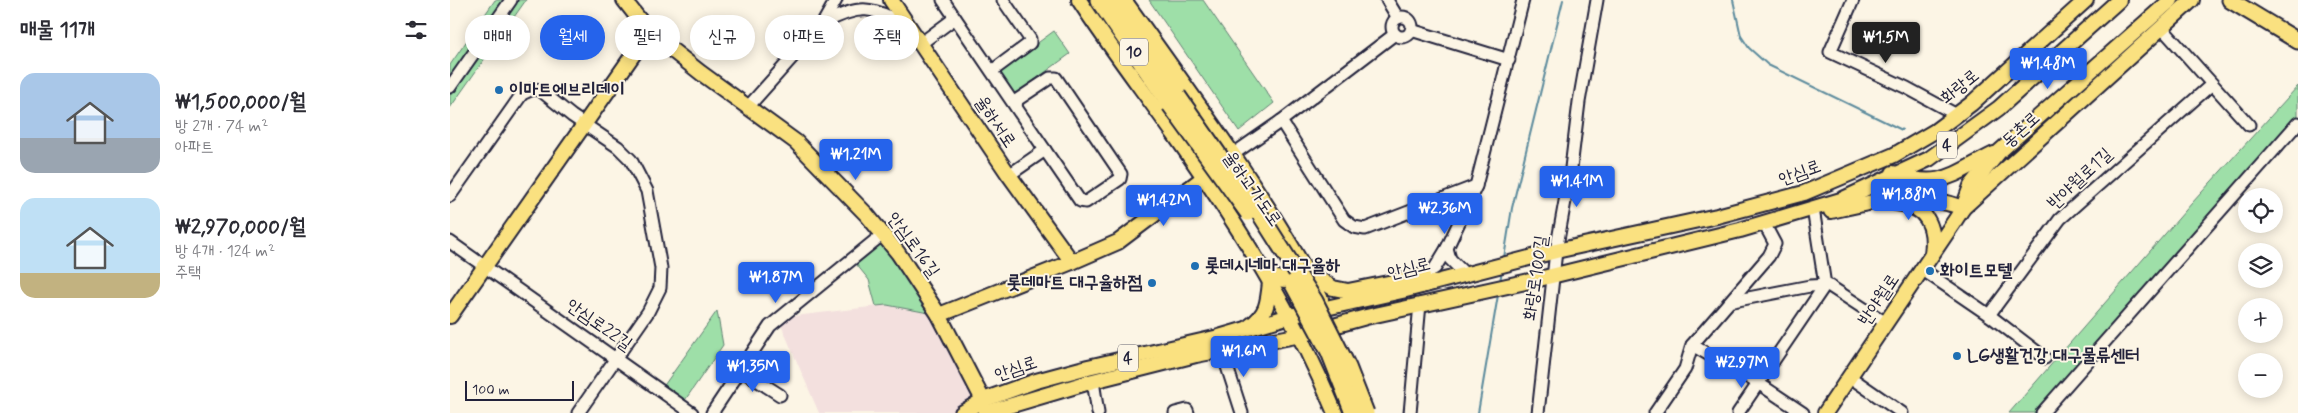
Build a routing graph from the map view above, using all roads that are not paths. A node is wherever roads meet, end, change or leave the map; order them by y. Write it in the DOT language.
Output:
graph roads {
  1 [pos="511,0"];
  2 [pos="624,0"];
  3 [pos="836,0"];
  4 [pos="891,0"];
  5 [pos="943,0"];
  6 [pos="1003,0"];
  7 [pos="1079,0"];
  8 [pos="1098,0"];
  9 [pos="1112,0"];
  10 [pos="1124,0"];
  11 [pos="1387,0"];
  12 [pos="1523,0"];
  13 [pos="1596,0"];
  14 [pos="1853,0"];
  15 [pos="2086,0"];
  16 [pos="2118,0"];
  17 [pos="2171,0"];
  18 [pos="2192,0"];
  19 [pos="2230,0"];
  20 [pos="2250,0"];
  21 [pos="636,15"];
  22 [pos="828,15"];
  23 [pos="843,15"];
  24 [pos="886,15"];
  25 [pos="901,15"];
  26 [pos="955,18"];
  27 [pos="1398,18"];
  28 [pos="2162,28"];
  29 [pos="2298,29"];
  30 [pos="1411,30"];
  31 [pos="1395,34"];
  32 [pos="2298,41"];
  33 [pos="920,44"];
  34 [pos="680,55"];
  35 [pos="630,60"];
  36 [pos="790,60"];
  37 [pos="1509,60"];
  38 [pos="992,71"];
  39 [pos="2212,84"];
  40 [pos="450,87"];
  41 [pos="1174,101"];
  42 [pos="1016,106"];
  43 [pos="748,107"];
  44 [pos="1957,115"];
  45 [pos="1282,121"];
  46 [pos="2298,123"];
  47 [pos="585,125"];
  48 [pos="2249,126"];
  49 [pos="1046,150"];
  50 [pos="1999,152"];
  51 [pos="1232,155"];
  52 [pos="1867,165"];
  53 [pos="1896,174"];
  54 [pos="1009,175"];
  55 [pos="1204,178"];
  56 [pos="1476,186"];
  57 [pos="450,196"];
  58 [pos="1875,201"];
  59 [pos="1963,208"];
  60 [pos="1814,215"];
  61 [pos="1767,229"];
  62 [pos="1740,230"];
  63 [pos="883,234"];
  64 [pos="450,242"];
  65 [pos="1447,248"];
  66 [pos="1556,251"];
  67 [pos="1932,256"];
  68 [pos="1072,262"];
  69 [pos="485,267"];
  70 [pos="1262,269"];
  71 [pos="1923,270"];
  72 [pos="1306,271"];
  73 [pos="1424,276"];
  74 [pos="1459,276"];
  75 [pos="1553,276"];
  76 [pos="1270,282"];
  77 [pos="1825,285"];
  78 [pos="1732,301"];
  79 [pos="1420,304"];
  80 [pos="1325,308"];
  81 [pos="1295,314"];
  82 [pos="939,315"];
  83 [pos="1989,315"];
  84 [pos="450,316"];
  85 [pos="1886,323"];
  86 [pos="1336,326"];
  87 [pos="1244,330"];
  88 [pos="1301,335"];
  89 [pos="1692,345"];
  90 [pos="1222,351"];
  91 [pos="2044,358"];
  92 [pos="616,360"];
  93 [pos="741,370"];
  94 [pos="1355,372"];
  95 [pos="1850,377"];
  96 [pos="1322,379"];
  97 [pos="1092,381"];
  98 [pos="1758,383"];
  99 [pos="780,395"];
  100 [pos="984,407"];
  101 [pos="578,413"];
  102 [pos="692,413"];
  103 [pos="712,413"];
  104 [pos="962,413"];
  105 [pos="1098,413"];
  106 [pos="1175,413"];
  107 [pos="1188,413"];
  108 [pos="1242,413"];
  109 [pos="1335,413"];
  110 [pos="1353,413"];
  111 [pos="1366,413"];
  112 [pos="1373,413"];
  113 [pos="1410,413"];
  114 [pos="1538,413"];
  115 [pos="1655,413"];
  116 [pos="1738,413"];
  117 [pos="1803,413"];
  118 [pos="1826,413"];
  119 [pos="1902,413"];
  120 [pos="2042,413"];
  1 -- 40 [label="street"];
  2 -- 21 [label="main road, 안심로16길"];
  3 -- 22 [label="street"];
  4 -- 25 [label="main road, 율하서로"];
  5 -- 26 [label="street"];
  6 -- 38 [label="street"];
  7 -- 55 [label="main road"];
  8 -- 41 [label="highway, 율하고가도로 / 10"];
  9 -- 41 [label="highway, 율하고가도로 / 10"];
  10 -- 51 [label="main road"];
  11 -- 27 [label="street"];
  12 -- 37 [label="street"];
  13 -- 66 [label="street, 화랑로100길"];
  14 -- 44 [label="street"];
  15 -- 44 [label="main road, 화랑로"];
  16 -- 53 [label="main road, 4"];
  17 -- 50 [label="main road"];
  18 -- 28 [label="main road, 동촌로"];
  19 -- 32 [label="highway"];
  20 -- 29 [label="highway"];
  23 -- 24 [label="street"];
  26 -- 33 [label="street"];
  26 -- 38 [label="street"];
  27 -- 30 [label="street"];
  27 -- 31 [label="street"];
  28 -- 39 [label="street"];
  28 -- 59 [label="main road, 동촌로"];
  30 -- 31 [label="street"];
  30 -- 37 [label="street"];
  31 -- 45 [label="street"];
  33 -- 54 [label="main road, 율하서로"];
  34 -- 43 [label="main road, 안심로16길"];
  35 -- 47 [label="main road"];
  36 -- 43 [label="street"];
  37 -- 56 [label="street"];
  38 -- 42 [label="street"];
  39 -- 48 [label="street"];
  39 -- 83 [label="street, 반야월로1길"];
  41 -- 110 [label="highway, 율하고가도로 / 10, bridge"];
  41 -- 111 [label="highway, 율하고가도로 / 10, bridge"];
  42 -- 49 [label="street"];
  42 -- 49 [label="street"];
  43 -- 63 [label="main road, 안심로16길"];
  44 -- 52 [label="main road, 화랑로"];
  45 -- 51 [label="street"];
  45 -- 56 [label="street"];
  46 -- 120 [label="street"];
  47 -- 57 [label="street"];
  47 -- 69 [label="main road"];
  47 -- 92 [label="street"];
  49 -- 54 [label="street"];
  50 -- 53 [label="main road"];
  50 -- 59 [label="main road"];
  51 -- 55 [label="main road"];
  51 -- 72 [label="main road"];
  52 -- 53 [label="main road"];
  52 -- 66 [label="main road, 안심로"];
  53 -- 62 [label="main road, 4"];
  54 -- 68 [label="main road, 율하서로"];
  55 -- 68 [label="main road"];
  55 -- 70 [label="main road"];
  56 -- 65 [label="street"];
  58 -- 59 [label="main road"];
  58 -- 60 [label="main road"];
  58 -- 67 [label="main road"];
  59 -- 67 [label="main road, 반야월로"];
  60 -- 61 [label="main road"];
  60 -- 77 [label="street"];
  61 -- 62 [label="main road"];
  61 -- 78 [label="street"];
  62 -- 75 [label="main road, 안심로 / 4"];
  63 -- 82 [label="main road, 안심로16길"];
  63 -- 93 [label="street"];
  64 -- 69 [label="street, 안심로22길"];
  65 -- 73 [label="street"];
  65 -- 74 [label="street"];
  66 -- 74 [label="main road, 안심로"];
  66 -- 75 [label="street, 화랑로100길"];
  67 -- 71 [label="main road, 반야월로"];
  68 -- 82 [label="main road"];
  69 -- 84 [label="main road"];
  69 -- 92 [label="street, 안심로22길"];
  70 -- 72 [label="main road"];
  70 -- 76 [label="main road"];
  71 -- 83 [label="street"];
  71 -- 85 [label="main road, 반야월로"];
  72 -- 73 [label="main road"];
  72 -- 80 [label="main road"];
  73 -- 74 [label="main road"];
  74 -- 80 [label="main road, 안심로"];
  75 -- 79 [label="main road, 안심로 / 4"];
  75 -- 114 [label="street, 화랑로100길"];
  76 -- 81 [label="main road"];
  76 -- 87 [label="main road"];
  77 -- 78 [label="street"];
  77 -- 85 [label="street"];
  77 -- 98 [label="street"];
  78 -- 89 [label="street"];
  79 -- 86 [label="main road, 안심로 / 4"];
  79 -- 113 [label="street"];
  80 -- 81 [label="main road, 안심로"];
  80 -- 86 [label="main road"];
  81 -- 87 [label="main road, 안심로 / 4"];
  81 -- 88 [label="main road"];
  82 -- 100 [label="main road, 안심로16길"];
  83 -- 91 [label="street"];
  85 -- 95 [label="main road, 반야월로"];
  86 -- 88 [label="main road, 안심로 / 4"];
  86 -- 94 [label="main road"];
  87 -- 100 [label="main road, 안심로 / 4"];
  88 -- 90 [label="main road, 안심로 / 4"];
  88 -- 96 [label="main road"];
  89 -- 98 [label="street"];
  89 -- 115 [label="street"];
  90 -- 97 [label="main road, 안심로 / 4"];
  90 -- 108 [label="street"];
  92 -- 101 [label="street"];
  92 -- 102 [label="street, 안심로22길"];
  93 -- 99 [label="street"];
  93 -- 103 [label="street"];
  94 -- 96 [label="main road"];
  94 -- 112 [label="main road"];
  95 -- 118 [label="main road, 반야월로"];
  95 -- 119 [label="street"];
  96 -- 109 [label="main road"];
  97 -- 100 [label="main road, 안심로 / 4"];
  97 -- 105 [label="street"];
  98 -- 116 [label="street"];
  98 -- 117 [label="street"];
  100 -- 104 [label="main road, 안심로 / 4"];
  106 -- 107 [label="street"];
}
